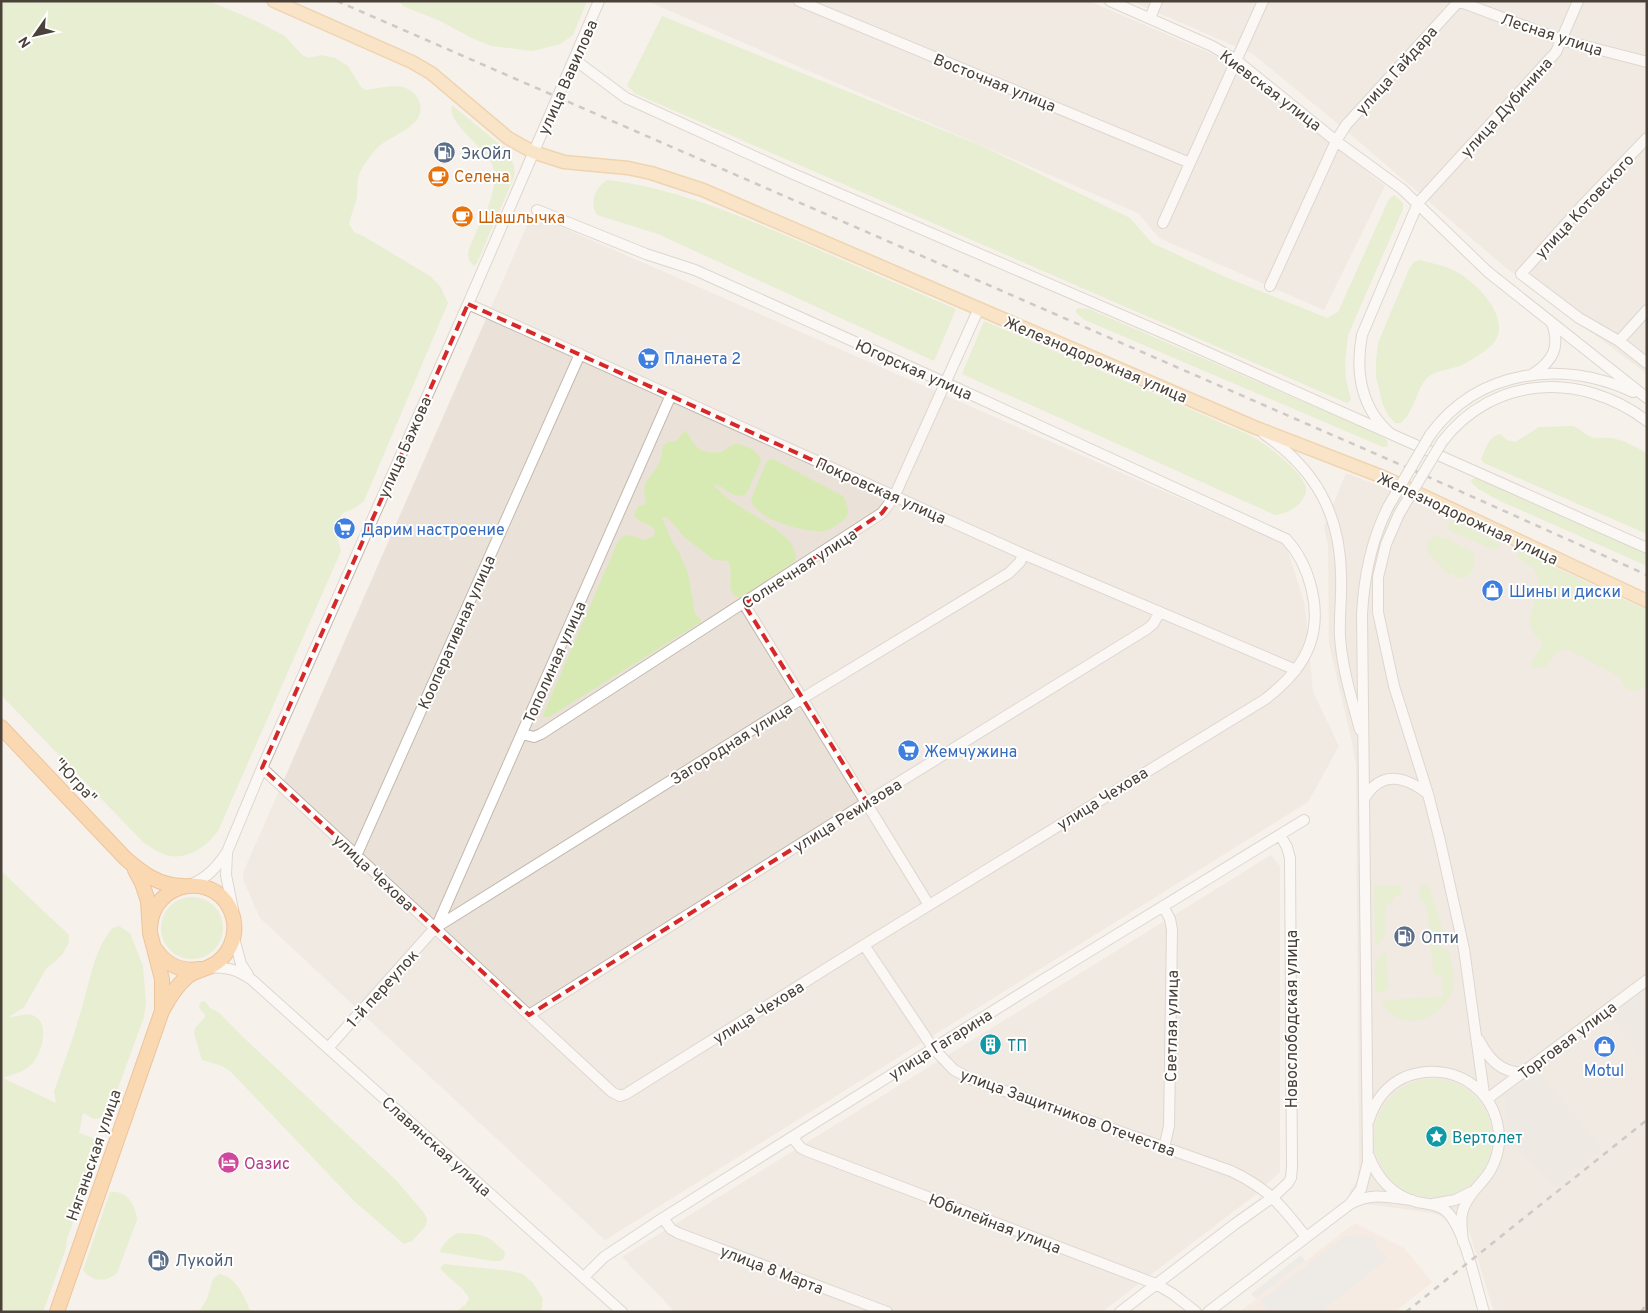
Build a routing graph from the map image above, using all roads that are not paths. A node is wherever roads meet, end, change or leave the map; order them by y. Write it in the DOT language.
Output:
graph roads {
  1 [pos="274,1"];
  2 [pos="599,1"];
  3 [pos="799,1"];
  4 [pos="1110,1"];
  5 [pos="1157,1"];
  6 [pos="1263,1"];
  7 [pos="1458,1"];
  8 [pos="1578,1"];
  9 [pos="1150,18"];
  10 [pos="1562,40"];
  11 [pos="575,60"];
  12 [pos="1236,60"];
  13 [pos="1647,62"];
  14 [pos="1647,138"];
  15 [pos="1336,141"];
  16 [pos="533,152"];
  17 [pos="1190,163"];
  18 [pos="1418,203"];
  19 [pos="537,210"];
  20 [pos="1162,223"];
  21 [pos="1270,286"];
  22 [pos="468,304"];
  23 [pos="979,308"];
  24 [pos="1647,310"];
  25 [pos="1552,322"];
  26 [pos="1619,341"];
  27 [pos="580,354"];
  28 [pos="1647,363"];
  29 [pos="1532,374"];
  30 [pos="946,383"];
  31 [pos="672,395"];
  32 [pos="1647,399"];
  33 [pos="1647,421"];
  34 [pos="1254,427"];
  35 [pos="1391,434"];
  36 [pos="894,497"];
  37 [pos="1286,539"];
  38 [pos="1647,548"];
  39 [pos="1023,554"];
  40 [pos="1647,600"];
  41 [pos="744,604"];
  42 [pos="1160,612"];
  43 [pos="1298,666"];
  44 [pos="803,698"];
  45 [pos="1,727"];
  46 [pos="522,734"];
  47 [pos="1364,746"];
  48 [pos="262,768"];
  49 [pos="1428,794"];
  50 [pos="1364,800"];
  51 [pos="867,802"];
  52 [pos="1304,820"];
  53 [pos="1280,835"];
  54 [pos="227,852"];
  55 [pos="356,856"];
  56 [pos="125,858"];
  57 [pos="186,886"];
  58 [pos="929,905"];
  59 [pos="1163,906"];
  60 [pos="150,928"];
  61 [pos="435,928"];
  62 [pos="234,929"];
  63 [pos="864,945"];
  64 [pos="154,947"];
  65 [pos="204,968"];
  66 [pos="252,980"];
  67 [pos="1647,980"];
  68 [pos="162,1011"];
  69 [pos="530,1015"];
  70 [pos="1477,1037"];
  71 [pos="328,1048"];
  72 [pos="933,1048"];
  73 [pos="1523,1072"];
  74 [pos="1485,1097"];
  75 [pos="1367,1130"];
  76 [pos="792,1137"];
  77 [pos="1164,1148"];
  78 [pos="1368,1148"];
  79 [pos="1479,1185"];
  80 [pos="1273,1197"];
  81 [pos="1412,1200"];
  82 [pos="1350,1204"];
  83 [pos="1427,1204"];
  84 [pos="663,1218"];
  85 [pos="1306,1237"];
  86 [pos="1463,1242"];
  87 [pos="584,1277"];
  88 [pos="1156,1284"];
  89 [pos="57,1312"];
  90 [pos="622,1312"];
  91 [pos="887,1312"];
  92 [pos="1120,1312"];
  93 [pos="1196,1312"];
  94 [pos="1208,1312"];
  95 [pos="1484,1312"];
  1 -- 16 [label="main road, Железнодорожная улица"];
  2 -- 11 [label="street, улица Вавилова"];
  3 -- 17 [label="street, Восточная улица"];
  4 -- 9 [label="street, Киевская улица"];
  5 -- 9 [label="street"];
  6 -- 12 [label="street"];
  7 -- 10 [label="street, Лесная улица"];
  7 -- 15 [label="street, улица Гайдара"];
  8 -- 10 [label="street, улица Дубинина"];
  9 -- 12 [label="street, Киевская улица"];
  10 -- 13 [label="street, Лесная улица"];
  10 -- 18 [label="street, улица Дубинина"];
  11 -- 16 [label="street, улица Вавилова"];
  11 -- 35 [label="street"];
  12 -- 15 [label="street, Киевская улица"];
  12 -- 17 [label="street"];
  14 -- 26 [label="street, улица Котовского"];
  15 -- 18 [label="street, Киевская улица"];
  15 -- 21 [label="street, улица Гайдара"];
  16 -- 22 [label="street, улица Бажова"];
  16 -- 23 [label="main road, Железнодорожная улица"];
  17 -- 20 [label="street"];
  18 -- 25 [label="street, Киевская улица"];
  18 -- 35 [label="street, улица Дубинина"];
  19 -- 30 [label="street, Югорская улица"];
  22 -- 27 [label="street, Покровская улица"];
  22 -- 48 [label="street, улица Бажова"];
  23 -- 30 [label="street, Солнечная улица"];
  23 -- 34 [label="main road, Железнодорожная улица"];
  24 -- 26 [label="street"];
  25 -- 29 [label="street"];
  25 -- 32 [label="street, Киевская улица"];
  26 -- 28 [label="street"];
  27 -- 31 [label="street, Покровская улица"];
  27 -- 55 [label="street, Кооперативная улица"];
  29 -- 32 [label="street"];
  29 -- 47 [label="street, bridge"];
  30 -- 36 [label="street, Солнечная улица"];
  30 -- 37 [label="street, Югорская улица"];
  31 -- 36 [label="street, Покровская улица"];
  31 -- 46 [label="street, Тополиная улица"];
  33 -- 49 [label="street, bridge"];
  34 -- 40 [label="main road, Железнодорожная улица"];
  34 -- 47 [label="street"];
  35 -- 38 [label="street"];
  36 -- 39 [label="street, Покровская улица"];
  36 -- 41 [label="street, Солнечная улица"];
  37 -- 43 [label="street, улица Чехова"];
  39 -- 42 [label="street, Покровская улица"];
  39 -- 44 [label="street, Загородная улица"];
  41 -- 44 [label="street"];
  41 -- 46 [label="street, Солнечная улица"];
  42 -- 43 [label="street, Покровская улица"];
  42 -- 51 [label="street, улица Ремизова"];
  43 -- 58 [label="street, улица Чехова"];
  44 -- 51 [label="street"];
  44 -- 61 [label="street, Загородная улица"];
  45 -- 56 [label="highway, \"Югра\""];
  46 -- 61 [label="street, Тополиная улица"];
  47 -- 50 [label="street"];
  48 -- 54 [label="street, улица Бажова"];
  48 -- 55 [label="street, улица Чехова"];
  49 -- 50 [label="street"];
  49 -- 70 [label="street"];
  50 -- 75 [label="street"];
  51 -- 58 [label="street"];
  51 -- 69 [label="street, улица Ремизова"];
  52 -- 53 [label="street, улица Гагарина"];
  53 -- 59 [label="street, улица Гагарина"];
  53 -- 80 [label="street, Новослободская улица"];
  54 -- 57 [label="street"];
  54 -- 62 [label="street"];
  55 -- 61 [label="street, улица Чехова"];
  56 -- 57 [label="highway"];
  56 -- 60 [label="highway"];
  57 -- 60 [label="highway"];
  57 -- 62 [label="highway"];
  58 -- 63 [label="street, улица Чехова"];
  59 -- 72 [label="street, улица Гагарина"];
  59 -- 77 [label="street, Светлая улица"];
  60 -- 64 [label="highway"];
  61 -- 69 [label="street, улица Чехова"];
  61 -- 71 [label="street, 1-й переулок"];
  62 -- 65 [label="highway"];
  62 -- 66 [label="street"];
  63 -- 69 [label="street, улица Чехова"];
  63 -- 72 [label="street, улица Защитников Отечества"];
  64 -- 65 [label="highway"];
  64 -- 68 [label="highway"];
  65 -- 66 [label="street"];
  65 -- 68 [label="highway"];
  66 -- 71 [label="street, Славянская улица"];
  67 -- 73 [label="street, Торговая улица"];
  68 -- 89 [label="highway, Няганьская улица"];
  70 -- 73 [label="street"];
  70 -- 74 [label="street"];
  71 -- 87 [label="street, Славянская улица"];
  72 -- 76 [label="street, улица Гагарина"];
  72 -- 77 [label="street, улица Защитников Отечества"];
  73 -- 74 [label="street, Торговая улица"];
  74 -- 75 [label="street"];
  74 -- 79 [label="street"];
  75 -- 78 [label="street"];
  76 -- 84 [label="street, улица Гагарина"];
  76 -- 88 [label="street, Юбилейная улица"];
  77 -- 80 [label="street, улица Защитников Отечества"];
  78 -- 81 [label="street"];
  78 -- 82 [label="street"];
  79 -- 83 [label="street"];
  79 -- 86 [label="street"];
  80 -- 85 [label="street, улица Защитников Отечества"];
  80 -- 88 [label="street, Новослободская улица"];
  81 -- 82 [label="street"];
  81 -- 83 [label="street"];
  82 -- 85 [label="street"];
  83 -- 86 [label="street"];
  84 -- 87 [label="street, улица Гагарина"];
  84 -- 91 [label="street, улица 8 Марта"];
  85 -- 94 [label="street"];
  86 -- 95 [label="street"];
  87 -- 90 [label="street, Славянская улица"];
  88 -- 92 [label="street, Новослободская улица"];
  88 -- 93 [label="street, Юбилейная улица"];
}
